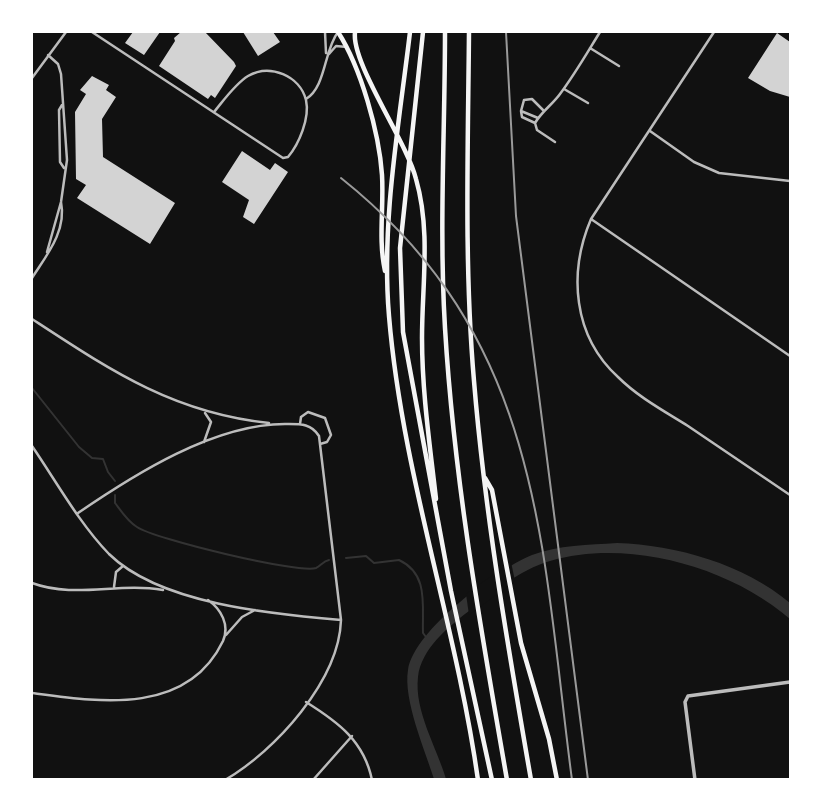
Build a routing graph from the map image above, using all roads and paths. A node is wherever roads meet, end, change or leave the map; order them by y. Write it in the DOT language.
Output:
graph roads {
  1 [pos="66,32"];
  2 [pos="92,32"];
  3 [pos="324,32"];
  4 [pos="338,32"];
  5 [pos="355,32"];
  6 [pos="410,32"];
  7 [pos="423,32"];
  8 [pos="445,32"];
  9 [pos="469,32"];
  10 [pos="600,32"];
  11 [pos="714,32"];
  12 [pos="347,47"];
  13 [pos="590,48"];
  14 [pos="48,55"];
  15 [pos="326,60"];
  16 [pos="619,66"];
  17 [pos="32,78"];
  18 [pos="564,89"];
  19 [pos="306,99"];
  20 [pos="587,103"];
  21 [pos="62,105"];
  22 [pos="543,110"];
  23 [pos="521,111"];
  24 [pos="214,112"];
  25 [pos="538,118"];
  26 [pos="535,123"];
  27 [pos="650,131"];
  28 [pos="555,142"];
  29 [pos="64,168"];
  30 [pos="790,181"];
  31 [pos="591,219"];
  32 [pos="32,278"];
  33 [pos="387,281"];
  34 [pos="32,319"];
  35 [pos="790,356"];
  36 [pos="203,411"];
  37 [pos="272,424"];
  38 [pos="300,424"];
  39 [pos="203,443"];
  40 [pos="320,444"];
  41 [pos="32,446"];
  42 [pos="484,477"];
  43 [pos="790,487"];
  44 [pos="789,494"];
  45 [pos="78,513"];
  46 [pos="440,531"];
  47 [pos="123,566"];
  48 [pos="32,583"];
  49 [pos="114,587"];
  50 [pos="166,591"];
  51 [pos="207,599"];
  52 [pos="257,609"];
  53 [pos="341,620"];
  54 [pos="224,638"];
  55 [pos="790,682"];
  56 [pos="32,694"];
  57 [pos="306,702"];
  58 [pos="352,736"];
  59 [pos="225,779"];
  60 [pos="313,779"];
  61 [pos="372,779"];
  62 [pos="478,779"];
  63 [pos="492,779"];
  64 [pos="507,779"];
  65 [pos="531,779"];
  66 [pos="557,779"];
  67 [pos="695,779"];
  1 -- 14 [label="street"];
  2 -- 24 [label="street"];
  3 -- 15 [label="street"];
  4 -- 12 [label="highway"];
  4 -- 15 [label="street"];
  5 -- 46 [label="highway"];
  6 -- 33 [label="highway"];
  7 -- 46 [label="highway"];
  8 -- 64 [label="highway"];
  9 -- 42 [label="highway"];
  10 -- 13 [label="street"];
  11 -- 27 [label="street"];
  12 -- 15 [label="street"];
  12 -- 33 [label="highway"];
  13 -- 16 [label="street"];
  13 -- 18 [label="street"];
  14 -- 17 [label="street"];
  14 -- 21 [label="street"];
  15 -- 19 [label="street"];
  18 -- 20 [label="street"];
  18 -- 22 [label="street"];
  19 -- 24 [label="street"];
  19 -- 24 [label="street"];
  21 -- 29 [label="street"];
  21 -- 29 [label="street"];
  22 -- 23 [label="street"];
  22 -- 25 [label="street"];
  23 -- 25 [label="street"];
  23 -- 26 [label="street"];
  25 -- 26 [label="street"];
  26 -- 28 [label="street"];
  27 -- 30 [label="street"];
  27 -- 31 [label="street"];
  29 -- 32 [label="street"];
  31 -- 35 [label="street"];
  31 -- 44 [label="street"];
  33 -- 62 [label="highway"];
  34 -- 36 [label="street"];
  36 -- 37 [label="street"];
  36 -- 39 [label="street"];
  37 -- 38 [label="street"];
  37 -- 39 [label="street"];
  38 -- 40 [label="street"];
  38 -- 40 [label="street"];
  39 -- 45 [label="street"];
  40 -- 53 [label="street"];
  41 -- 45 [label="street"];
  42 -- 65 [label="highway"];
  42 -- 66 [label="highway"];
  43 -- 44 [label="street"];
  45 -- 47 [label="street"];
  46 -- 63 [label="highway"];
  47 -- 49 [label="street"];
  47 -- 50 [label="street"];
  48 -- 49 [label="street"];
  49 -- 50 [label="street"];
  50 -- 51 [label="street"];
  51 -- 52 [label="street"];
  51 -- 54 [label="street"];
  52 -- 53 [label="street"];
  52 -- 54 [label="street"];
  53 -- 57 [label="street"];
  54 -- 56 [label="street"];
  55 -- 67 [label="street"];
  57 -- 58 [label="street"];
  57 -- 59 [label="street"];
  58 -- 60 [label="street"];
  58 -- 61 [label="street"];
}
